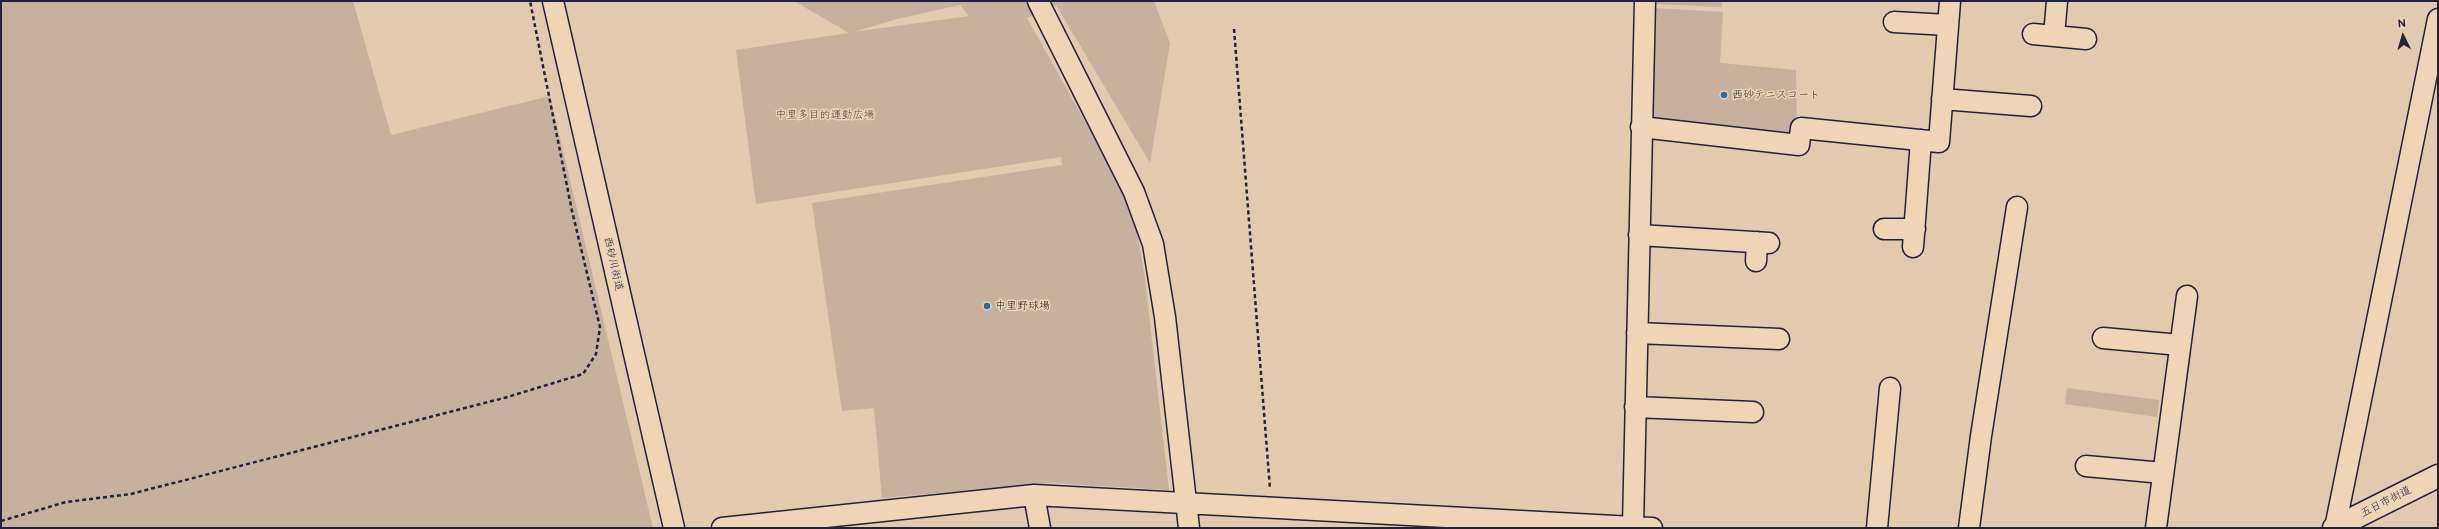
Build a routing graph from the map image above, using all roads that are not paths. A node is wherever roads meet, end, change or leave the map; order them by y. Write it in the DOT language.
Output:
graph roads {
  1 [pos="553,1"];
  2 [pos="1038,1"];
  3 [pos="1645,1"];
  4 [pos="1950,1"];
  5 [pos="2057,1"];
  6 [pos="2438,19"];
  7 [pos="1894,22"];
  8 [pos="1948,25"];
  9 [pos="2033,34"];
  10 [pos="2054,36"];
  11 [pos="2086,39"];
  12 [pos="1942,99"];
  13 [pos="2031,106"];
  14 [pos="1641,127"];
  15 [pos="1921,140"];
  16 [pos="2017,207"];
  17 [pos="1884,229"];
  18 [pos="1639,235"];
  19 [pos="1760,249"];
  20 [pos="2187,296"];
  21 [pos="1637,333"];
  22 [pos="2103,338"];
  23 [pos="1779,339"];
  24 [pos="2180,345"];
  25 [pos="1890,388"];
  26 [pos="1635,407"];
  27 [pos="1753,412"];
  28 [pos="2086,466"];
  29 [pos="2163,473"];
  30 [pos="2438,476"];
  31 [pos="1034,495"];
  32 [pos="1186,502"];
  33 [pos="1643,527"];
  34 [pos="674,528"];
  35 [pos="722,528"];
  36 [pos="1040,528"];
  37 [pos="1189,528"];
  38 [pos="1877,528"];
  39 [pos="1969,528"];
  40 [pos="2156,528"];
  41 [pos="2335,528"];
  1 -- 34 [label="street, 西砂川街道"];
  2 -- 32 [label="street"];
  3 -- 14 [label="street"];
  4 -- 8 [label="street"];
  5 -- 10 [label="street"];
  6 -- 41 [label="street"];
  7 -- 8 [label="street"];
  8 -- 12 [label="street"];
  9 -- 10 [label="street"];
  10 -- 11 [label="street"];
  12 -- 13 [label="street"];
  12 -- 15 [label="street"];
  14 -- 15 [label="street"];
  14 -- 18 [label="street"];
  15 -- 17 [label="street"];
  16 -- 39 [label="street"];
  18 -- 19 [label="street"];
  18 -- 21 [label="street"];
  20 -- 24 [label="street"];
  21 -- 23 [label="street"];
  21 -- 26 [label="street"];
  22 -- 24 [label="street"];
  24 -- 29 [label="street"];
  25 -- 38 [label="street"];
  26 -- 27 [label="street"];
  26 -- 33 [label="street"];
  28 -- 29 [label="street"];
  29 -- 40 [label="street"];
  30 -- 41 [label="main road, 五日市街道"];
  31 -- 32 [label="street"];
  31 -- 35 [label="street"];
  31 -- 36 [label="street"];
  32 -- 33 [label="street"];
  32 -- 37 [label="street"];
}
